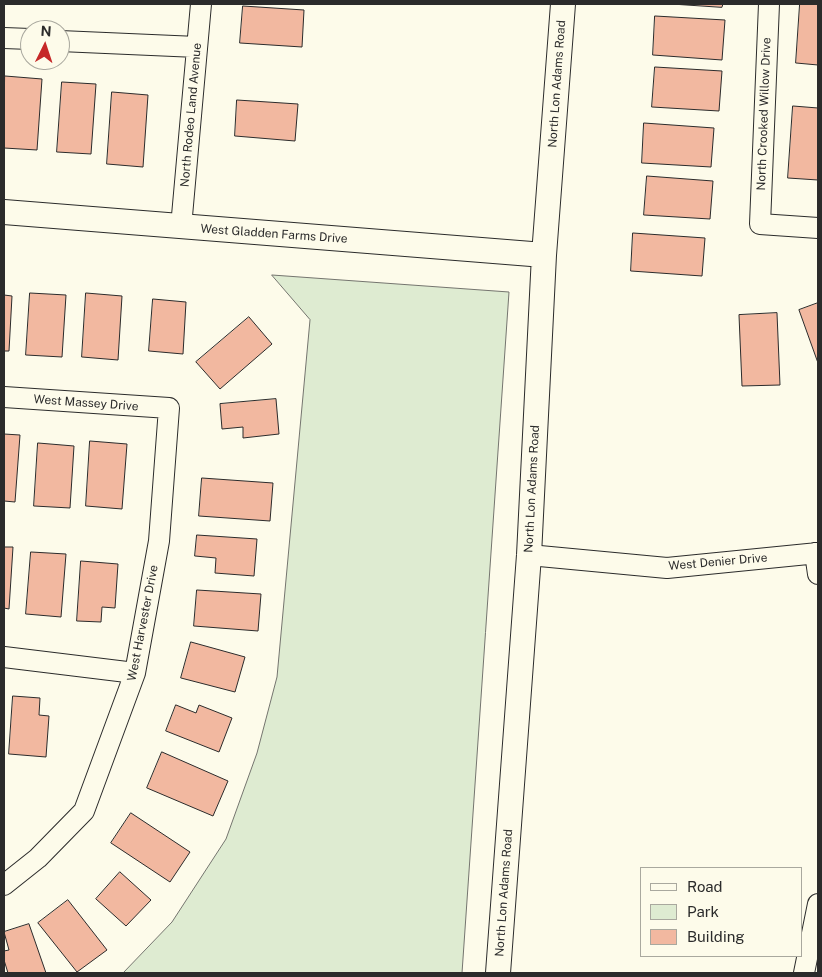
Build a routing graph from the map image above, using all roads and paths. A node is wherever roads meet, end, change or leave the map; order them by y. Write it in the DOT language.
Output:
graph roads {
  1 [pos="200,4"];
  2 [pos="563,4"];
  3 [pos="769,4"];
  4 [pos="4,38"];
  5 [pos="20,39"];
  6 [pos="70,41"];
  7 [pos="197,47"];
  8 [pos="4,212"];
  9 [pos="181,227"];
  10 [pos="818,228"];
  11 [pos="544,255"];
  12 [pos="4,397"];
  13 [pos="169,408"];
  14 [pos="817,553"];
  15 [pos="529,555"];
  16 [pos="818,574"];
  17 [pos="4,657"];
  18 [pos="135,673"];
  19 [pos="4,885"];
  20 [pos="818,904"];
  21 [pos="498,973"];
  22 [pos="804,973"];
  1 -- 7 [label="street, North Rodeo Land Avenue"];
  2 -- 11 [label="street, North Lon Adams Road"];
  3 -- 10 [label="street, North Crooked Willow Drive"];
  4 -- 5 [label="street"];
  6 -- 7 [label="street"];
  7 -- 9 [label="street, North Rodeo Land Avenue"];
  8 -- 9 [label="street, West Gladden Farms Drive"];
  9 -- 11 [label="street, West Gladden Farms Drive"];
  11 -- 15 [label="street, North Lon Adams Road"];
  12 -- 13 [label="street, West Massey Drive"];
  13 -- 18 [label="street, West Harvester Drive"];
  14 -- 15 [label="street, West Denier Drive"];
  14 -- 16 [label="street"];
  15 -- 21 [label="street, North Lon Adams Road"];
  17 -- 18 [label="street"];
  18 -- 19 [label="street, West Harvester Drive"];
  20 -- 22 [label="street"];
}
